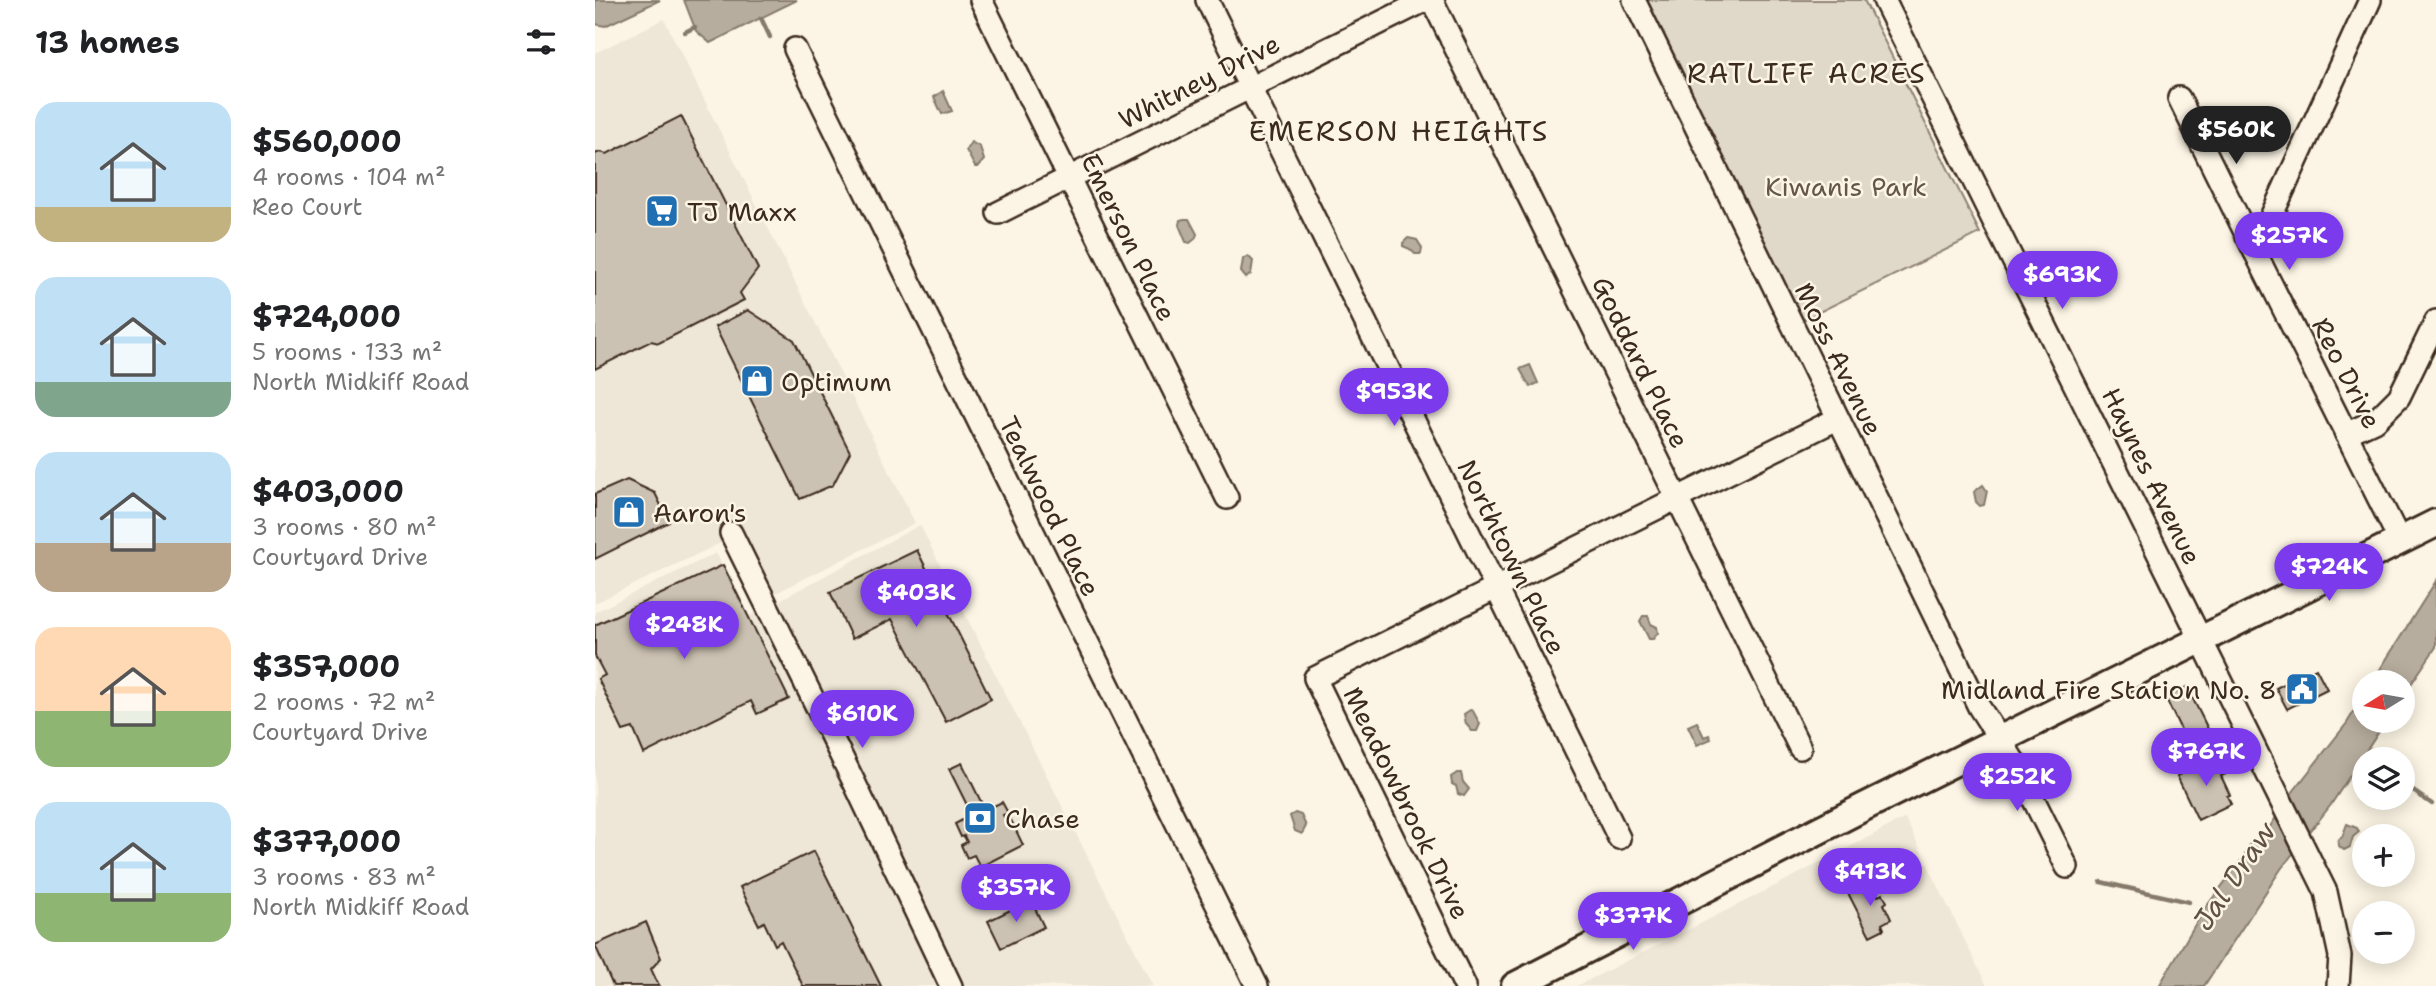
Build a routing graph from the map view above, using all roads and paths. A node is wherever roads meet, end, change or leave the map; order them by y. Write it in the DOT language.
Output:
graph roads {
  1 [pos="981,0"];
  2 [pos="1207,0"];
  3 [pos="1426,0"];
  4 [pos="1432,0"];
  5 [pos="1634,0"];
  6 [pos="1884,0"];
  7 [pos="2369,0"];
  8 [pos="795,50"];
  9 [pos="1250,87"];
  10 [pos="2179,98"];
  11 [pos="1069,178"];
  12 [pos="998,213"];
  13 [pos="2255,252"];
  14 [pos="2436,321"];
  15 [pos="1837,419"];
  16 [pos="2346,434"];
  17 [pos="1227,498"];
  18 [pos="1678,499"];
  19 [pos="2436,523"];
  20 [pos="731,533"];
  21 [pos="2400,541"];
  22 [pos="1497,589"];
  23 [pos="2201,640"];
  24 [pos="1999,740"];
  25 [pos="1800,748"];
  26 [pos="1619,838"];
  27 [pos="2067,867"];
  28 [pos="951,986"];
  29 [pos="1257,986"];
  30 [pos="1465,986"];
  31 [pos="1515,986"];
  32 [pos="2338,986"];
  1 -- 11 [label="street, Emerson Place"];
  2 -- 9 [label="street, Northtown Place"];
  3 -- 9 [label="street, Whitney Drive"];
  4 -- 18 [label="street, Goddard Place"];
  5 -- 15 [label="street, Moss Avenue"];
  6 -- 23 [label="street, Haynes Avenue"];
  7 -- 13 [label="street"];
  8 -- 29 [label="street, Tealwood Place"];
  9 -- 11 [label="street, Whitney Drive"];
  9 -- 22 [label="street, Northtown Place"];
  10 -- 13 [label="street, Reo Drive"];
  11 -- 12 [label="street, Whitney Drive"];
  11 -- 17 [label="street, Emerson Place"];
  13 -- 16 [label="street, Reo Drive"];
  14 -- 16 [label="street"];
  15 -- 18 [label="street, Meadowbrook Drive"];
  15 -- 24 [label="street, Moss Avenue"];
  16 -- 21 [label="street, Reo Drive"];
  18 -- 22 [label="street, Meadowbrook Drive"];
  18 -- 25 [label="street, Goddard Place"];
  19 -- 21 [label="main road"];
  20 -- 28 [label="street"];
  21 -- 23 [label="main road"];
  22 -- 26 [label="street, Northtown Place"];
  22 -- 30 [label="street, Meadowbrook Drive"];
  23 -- 24 [label="main road"];
  23 -- 32 [label="street, Haynes Avenue"];
  24 -- 27 [label="street, Moss Avenue"];
  24 -- 31 [label="main road"];
}
